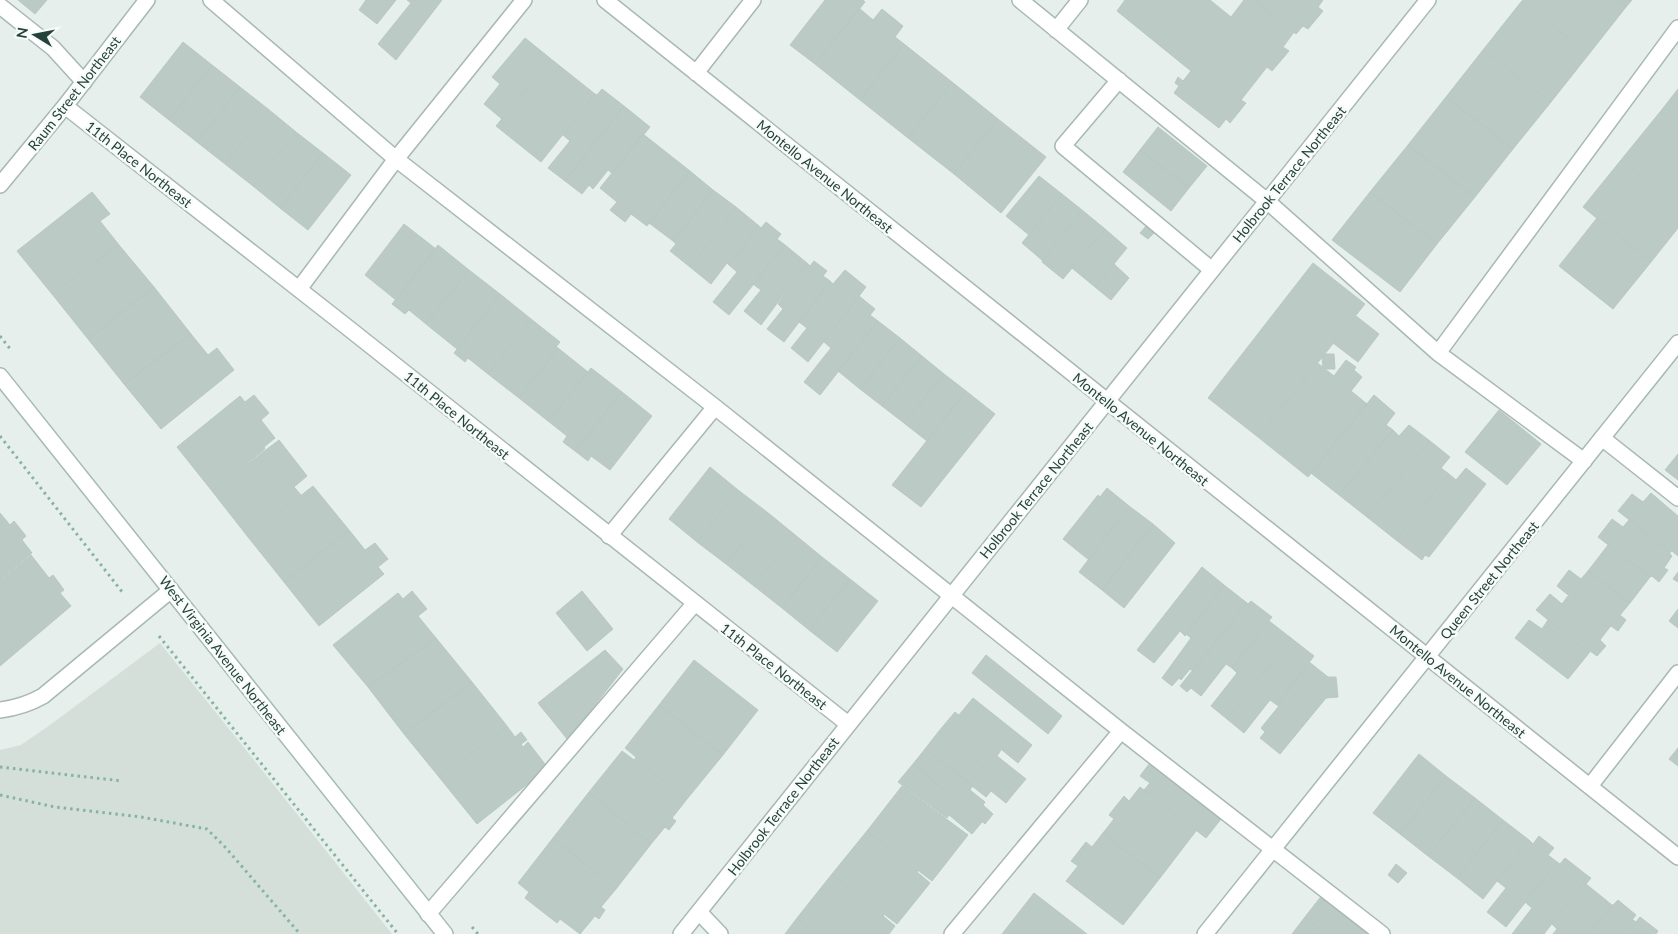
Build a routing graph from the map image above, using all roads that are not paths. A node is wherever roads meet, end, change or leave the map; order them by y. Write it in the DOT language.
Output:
graph roads {
  1 [pos="147,0"];
  2 [pos="211,0"];
  3 [pos="524,0"];
  4 [pos="605,0"];
  5 [pos="753,0"];
  6 [pos="1020,0"];
  7 [pos="1080,0"];
  8 [pos="1428,0"];
  9 [pos="0,6"];
  10 [pos="1678,28"];
  11 [pos="1056,30"];
  12 [pos="696,73"];
  13 [pos="1118,80"];
  14 [pos="84,82"];
  15 [pos="65,106"];
  16 [pos="396,159"];
  17 [pos="0,185"];
  18 [pos="1267,201"];
  19 [pos="1212,270"];
  20 [pos="299,289"];
  21 [pos="1678,343"];
  22 [pos="1438,353"];
  23 [pos="0,376"];
  24 [pos="1108,401"];
  25 [pos="715,407"];
  26 [pos="1602,438"];
  27 [pos="1584,461"];
  28 [pos="1678,498"];
  29 [pos="610,536"];
  30 [pos="171,590"];
  31 [pos="951,595"];
  32 [pos="694,603"];
  33 [pos="1428,656"];
  34 [pos="1678,674"];
  35 [pos="0,710"];
  36 [pos="848,724"];
  37 [pos="1121,731"];
  38 [pos="1590,786"];
  39 [pos="1273,849"];
  40 [pos="1678,857"];
  41 [pos="699,912"];
  42 [pos="428,914"];
  43 [pos="445,934"];
  44 [pos="681,934"];
  45 [pos="720,934"];
  46 [pos="952,934"];
  47 [pos="1204,934"];
  48 [pos="1382,934"];
  1 -- 14 [label="street, Raum Street Northeast"];
  2 -- 16 [label="street"];
  3 -- 16 [label="street"];
  4 -- 12 [label="street, Montello Avenue Northeast"];
  5 -- 12 [label="street"];
  6 -- 11 [label="street"];
  7 -- 11 [label="street"];
  8 -- 18 [label="street, Holbrook Terrace Northeast"];
  9 -- 14 [label="street"];
  10 -- 22 [label="street"];
  11 -- 13 [label="street"];
  12 -- 24 [label="street, Montello Avenue Northeast"];
  13 -- 18 [label="street"];
  13 -- 19 [label="street"];
  14 -- 15 [label="street, Raum Street Northeast"];
  15 -- 17 [label="street, Raum Street Northeast"];
  15 -- 20 [label="street, 11th Place Northeast"];
  16 -- 20 [label="street"];
  16 -- 25 [label="street"];
  18 -- 19 [label="street, Holbrook Terrace Northeast"];
  18 -- 22 [label="street"];
  19 -- 24 [label="street, Holbrook Terrace Northeast"];
  20 -- 29 [label="street, 11th Place Northeast"];
  21 -- 26 [label="street, Queen Street Northeast"];
  22 -- 27 [label="street"];
  23 -- 30 [label="street, West Virginia Avenue Northeast"];
  24 -- 31 [label="street, Holbrook Terrace Northeast"];
  24 -- 33 [label="street, Montello Avenue Northeast"];
  25 -- 29 [label="street"];
  25 -- 31 [label="street"];
  26 -- 27 [label="street, Queen Street Northeast"];
  26 -- 28 [label="street"];
  27 -- 33 [label="street, Queen Street Northeast"];
  29 -- 32 [label="street, 11th Place Northeast"];
  30 -- 35 [label="street"];
  30 -- 42 [label="street, West Virginia Avenue Northeast"];
  31 -- 36 [label="street, Holbrook Terrace Northeast"];
  31 -- 37 [label="street"];
  32 -- 36 [label="street, 11th Place Northeast"];
  32 -- 42 [label="street"];
  33 -- 38 [label="street, Montello Avenue Northeast"];
  33 -- 39 [label="street, Queen Street Northeast"];
  34 -- 38 [label="street"];
  36 -- 41 [label="street, Holbrook Terrace Northeast"];
  37 -- 39 [label="street"];
  37 -- 46 [label="street"];
  38 -- 40 [label="street, Montello Avenue Northeast"];
  39 -- 47 [label="street, Queen Street Northeast"];
  39 -- 48 [label="street"];
  41 -- 44 [label="street, Holbrook Terrace Northeast"];
  41 -- 45 [label="street"];
  42 -- 43 [label="street, West Virginia Avenue Northeast"];
}
